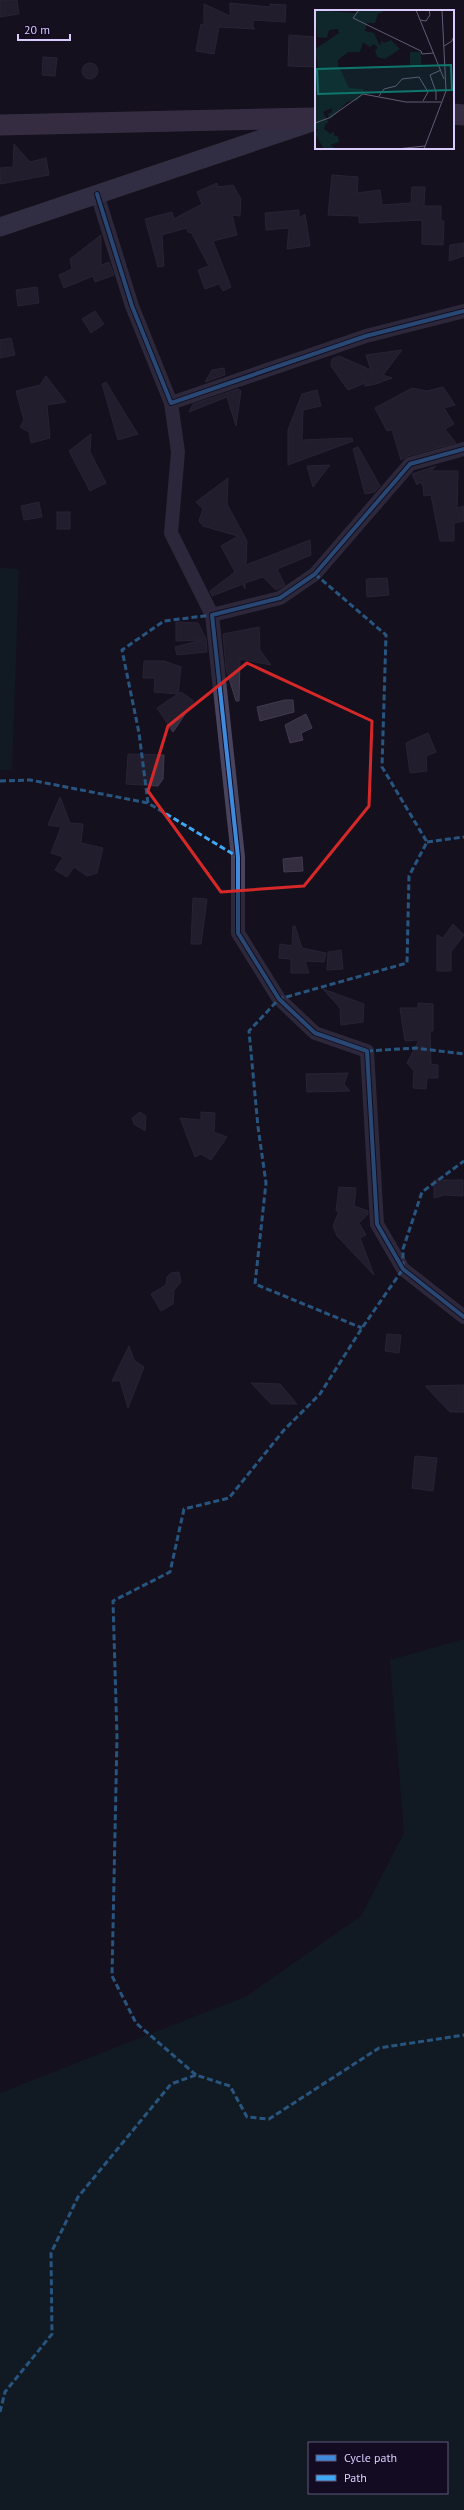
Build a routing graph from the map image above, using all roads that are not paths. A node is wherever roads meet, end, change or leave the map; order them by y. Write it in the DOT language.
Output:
graph roads {
  1 [pos="454,114"];
  2 [pos="464,115"];
  3 [pos="315,119"];
  4 [pos="315,119"];
  5 [pos="0,125"];
  6 [pos="98,194"];
  7 [pos="0,227"];
  8 [pos="464,310"];
  9 [pos="171,403"];
  10 [pos="464,449"];
  11 [pos="212,614"];
  12 [pos="464,1318"];
  1 -- 2 [label="main road"];
  3 -- 5 [label="main road"];
  4 -- 6 [label="street"];
  6 -- 7 [label="street"];
  6 -- 9 [label="street"];
  8 -- 9 [label="street"];
  9 -- 11 [label="street"];
  10 -- 11 [label="street"];
  11 -- 12 [label="street"];
}
